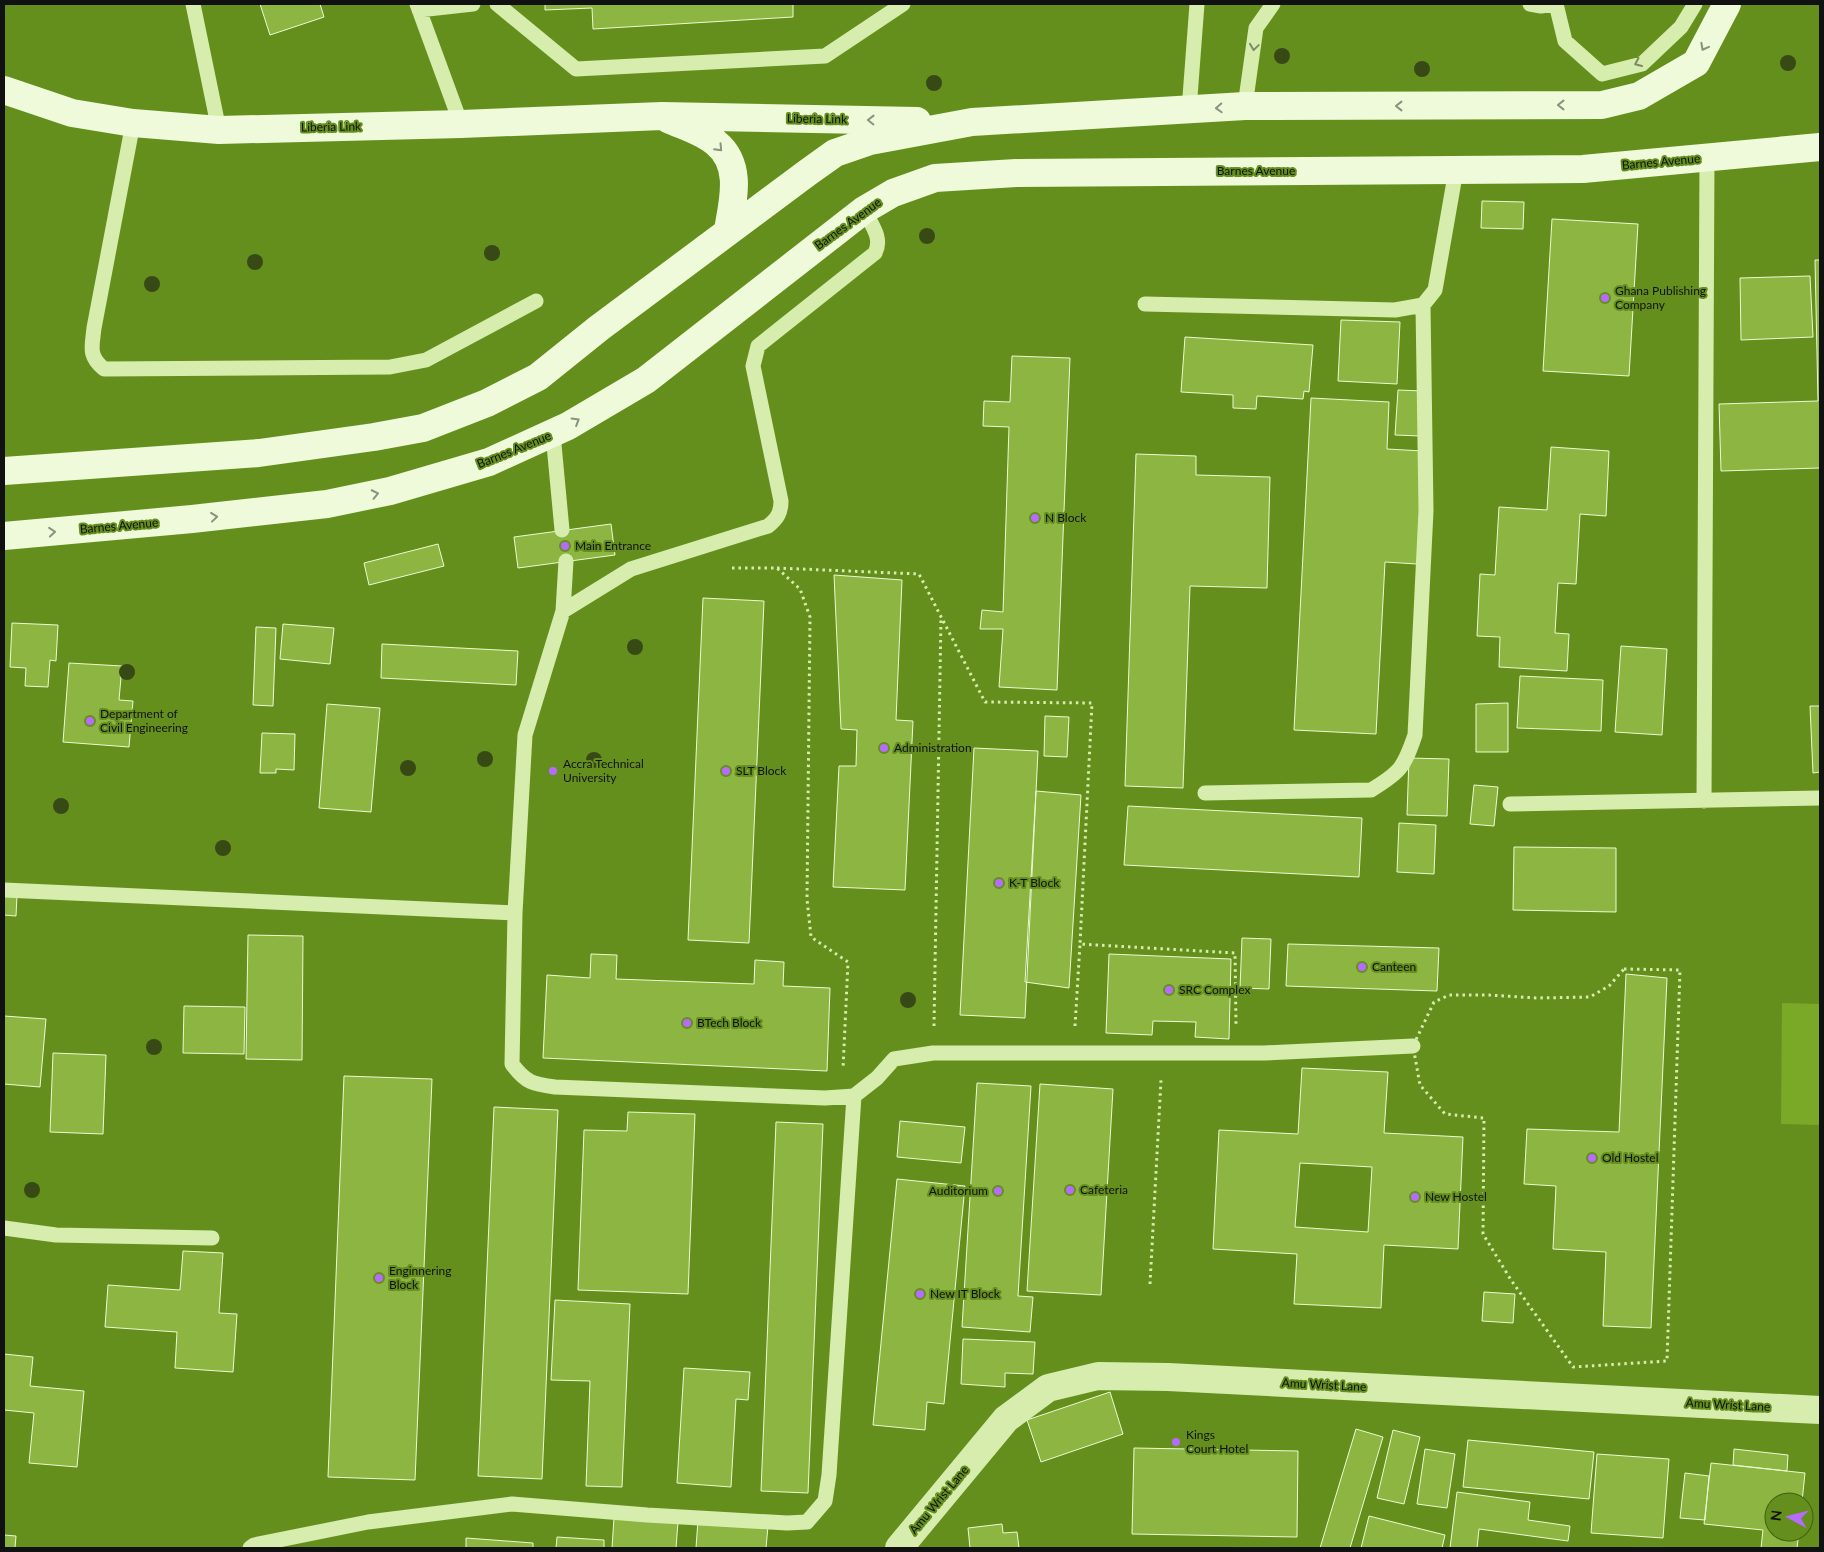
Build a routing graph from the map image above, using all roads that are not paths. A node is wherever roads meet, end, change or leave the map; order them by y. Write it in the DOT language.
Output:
graph roads {
  1 [pos="193,4"];
  2 [pos="473,4"];
  3 [pos="496,4"];
  4 [pos="903,4"];
  5 [pos="1197,4"];
  6 [pos="1273,4"];
  7 [pos="1530,4"];
  8 [pos="1555,4"];
  9 [pos="1695,4"];
  10 [pos="1727,4"];
  11 [pos="418,7"];
  12 [pos="4,90"];
  13 [pos="1246,106"];
  14 [pos="1189,110"];
  15 [pos="662,116"];
  16 [pos="972,122"];
  17 [pos="133,123"];
  18 [pos="461,124"];
  19 [pos="219,130"];
  20 [pos="1820,146"];
  21 [pos="1707,157"];
  22 [pos="1456,170"];
  23 [pos="864,210"];
  24 [pos="728,230"];
  25 [pos="536,301"];
  26 [pos="1145,304"];
  27 [pos="1423,305"];
  28 [pos="553,434"];
  29 [pos="4,471"];
  30 [pos="562,530"];
  31 [pos="4,536"];
  32 [pos="566,561"];
  33 [pos="562,611"];
  34 [pos="1206,794"];
  35 [pos="1820,798"];
  36 [pos="1704,801"];
  37 [pos="1510,804"];
  38 [pos="4,890"];
  39 [pos="515,913"];
  40 [pos="1413,1046"];
  41 [pos="848,1097"];
  42 [pos="4,1228"];
  43 [pos="212,1238"];
  44 [pos="1820,1410"];
  45 [pos="250,1548"];
  46 [pos="899,1548"];
  1 -- 19 [label="lane"];
  2 -- 11 [label="lane"];
  3 -- 4 [label="lane"];
  5 -- 14 [label="lane"];
  6 -- 13 [label="lane, one-way"];
  7 -- 8 [label="lane"];
  9 -- 8 [label="lane, one-way"];
  10 -- 13 [label="main road, one-way"];
  11 -- 18 [label="lane"];
  12 -- 17 [label="main road, Liberia Link"];
  13 -- 14 [label="main road, one-way"];
  14 -- 16 [label="main road"];
  16 -- 15 [label="main road, Liberia Link, one-way"];
  15 -- 18 [label="main road, Liberia Link"];
  15 -- 24 [label="main road, Liberia Link, one-way"];
  16 -- 24 [label="main road"];
  17 -- 19 [label="main road, Liberia Link"];
  17 -- 25 [label="lane"];
  18 -- 19 [label="main road, Liberia Link"];
  20 -- 21 [label="main road, Barnes Avenue"];
  21 -- 22 [label="main road, Barnes Avenue"];
  21 -- 36 [label="lane"];
  22 -- 23 [label="main road, Barnes Avenue"];
  22 -- 27 [label="lane"];
  28 -- 23 [label="main road, Barnes Avenue, one-way"];
  23 -- 33 [label="lane"];
  24 -- 29 [label="main road"];
  26 -- 27 [label="lane"];
  27 -- 34 [label="lane"];
  28 -- 30 [label="lane"];
  31 -- 28 [label="main road, Barnes Avenue, one-way"];
  32 -- 33 [label="lane"];
  33 -- 39 [label="lane"];
  35 -- 36 [label="lane"];
  36 -- 37 [label="lane"];
  38 -- 39 [label="lane"];
  39 -- 41 [label="lane"];
  40 -- 41 [label="lane"];
  41 -- 45 [label="lane"];
  42 -- 43 [label="lane"];
  44 -- 46 [label="street, Amu Wrist Lane"];
}
